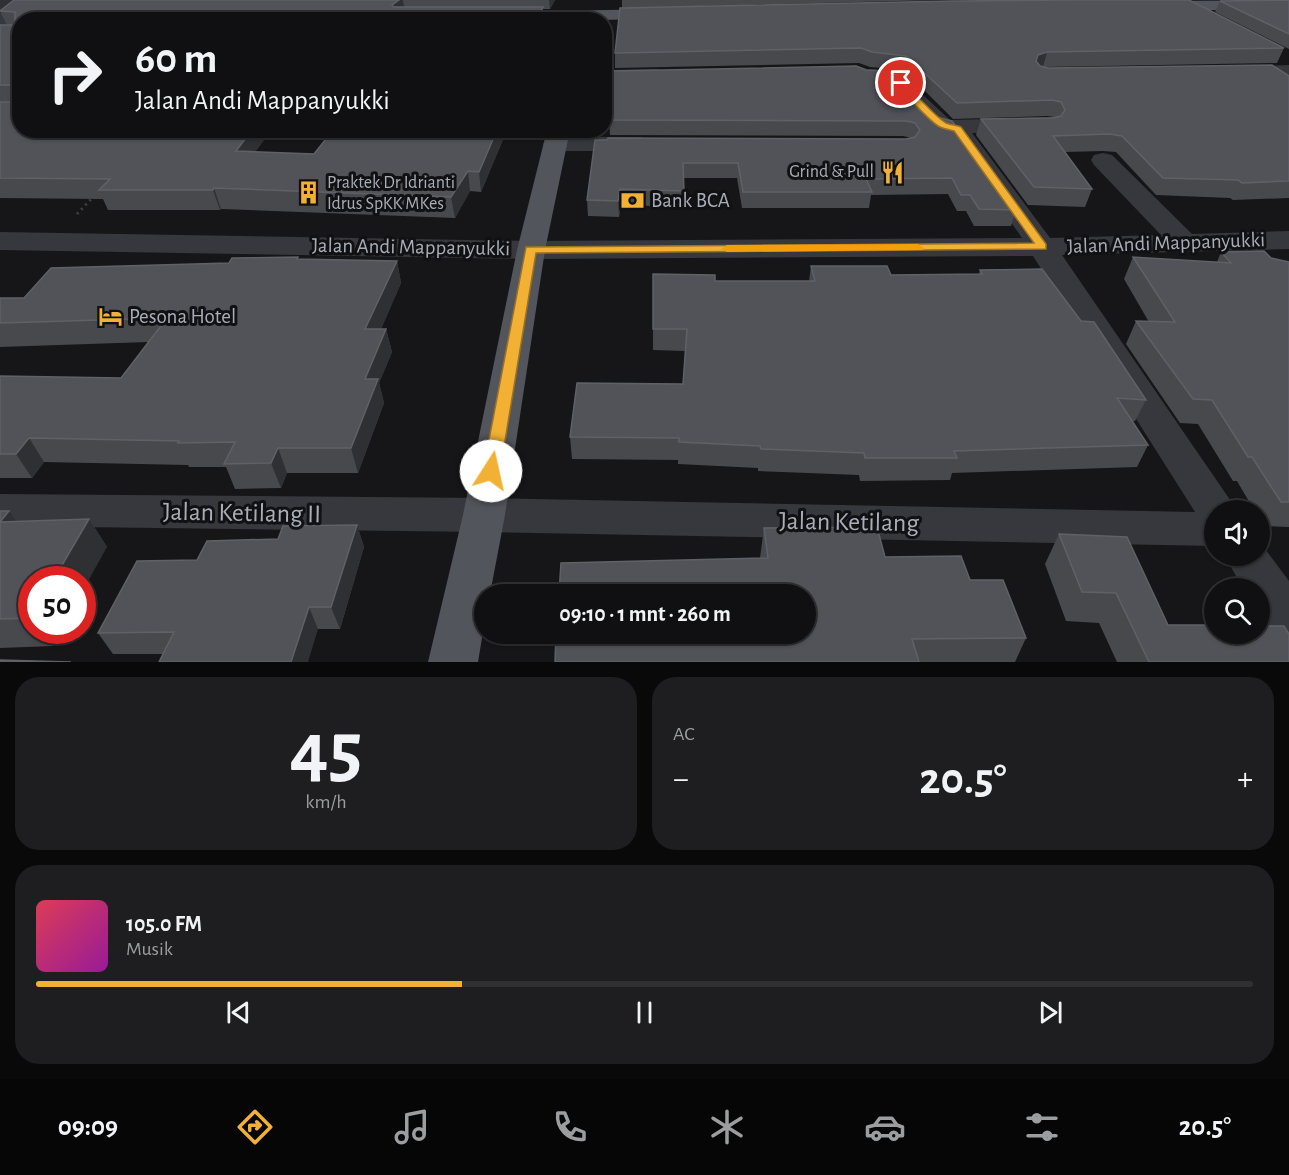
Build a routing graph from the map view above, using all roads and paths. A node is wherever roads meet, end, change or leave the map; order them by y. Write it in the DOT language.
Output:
graph roads {
  1 [pos="28,0"];
  2 [pos="1289,4"];
  3 [pos="1143,6"];
  4 [pos="1189,6"];
  5 [pos="18,12"];
  6 [pos="680,13"];
  7 [pos="612,16"];
  8 [pos="12,20"];
  9 [pos="1219,22"];
  10 [pos="2,32"];
  11 [pos="1286,62"];
  12 [pos="831,71"];
  13 [pos="1219,74"];
  14 [pos="674,75"];
  15 [pos="612,76"];
  16 [pos="1047,125"];
  17 [pos="958,129"];
  18 [pos="557,138"];
  19 [pos="572,138"];
  20 [pos="663,144"];
  21 [pos="1103,160"];
  22 [pos="98,192"];
  23 [pos="52,240"];
  24 [pos="1289,240"];
  25 [pos="0,241"];
  26 [pos="1183,241"];
  27 [pos="1042,247"];
  28 [pos="531,250"];
  29 [pos="1209,500"];
  30 [pos="0,510"];
  31 [pos="484,515"];
  32 [pos="1204,529"];
  33 [pos="1253,566"];
  34 [pos="1289,620"];
  35 [pos="453,662"];
  1 -- 5 [label="street"];
  2 -- 4 [label="main road"];
  3 -- 4 [label="main road"];
  4 -- 9 [label="street"];
  6 -- 7 [label="main road"];
  8 -- 10 [label="street"];
  11 -- 13 [label="street"];
  12 -- 17 [label="street"];
  14 -- 15 [label="street"];
  16 -- 17 [label="street"];
  17 -- 27 [label="street"];
  18 -- 28 [label="main road"];
  19 -- 20 [label="street"];
  21 -- 26 [label="street"];
  22 -- 23 [label="path"];
  23 -- 25 [label="street, Jalan Andi Mappanyukki"];
  23 -- 28 [label="street, Jalan Andi Mappanyukki"];
  24 -- 26 [label="street, Jalan Andi Mappanyukki"];
  26 -- 27 [label="street, Jalan Andi Mappanyukki"];
  27 -- 28 [label="street, Jalan Andi Mappanyukki"];
  27 -- 29 [label="street"];
  28 -- 31 [label="main road"];
  30 -- 31 [label="street, Jalan Ketilang II"];
  31 -- 32 [label="street, Jalan Ketilang"];
  31 -- 35 [label="main road"];
  33 -- 34 [label="street"];
}
